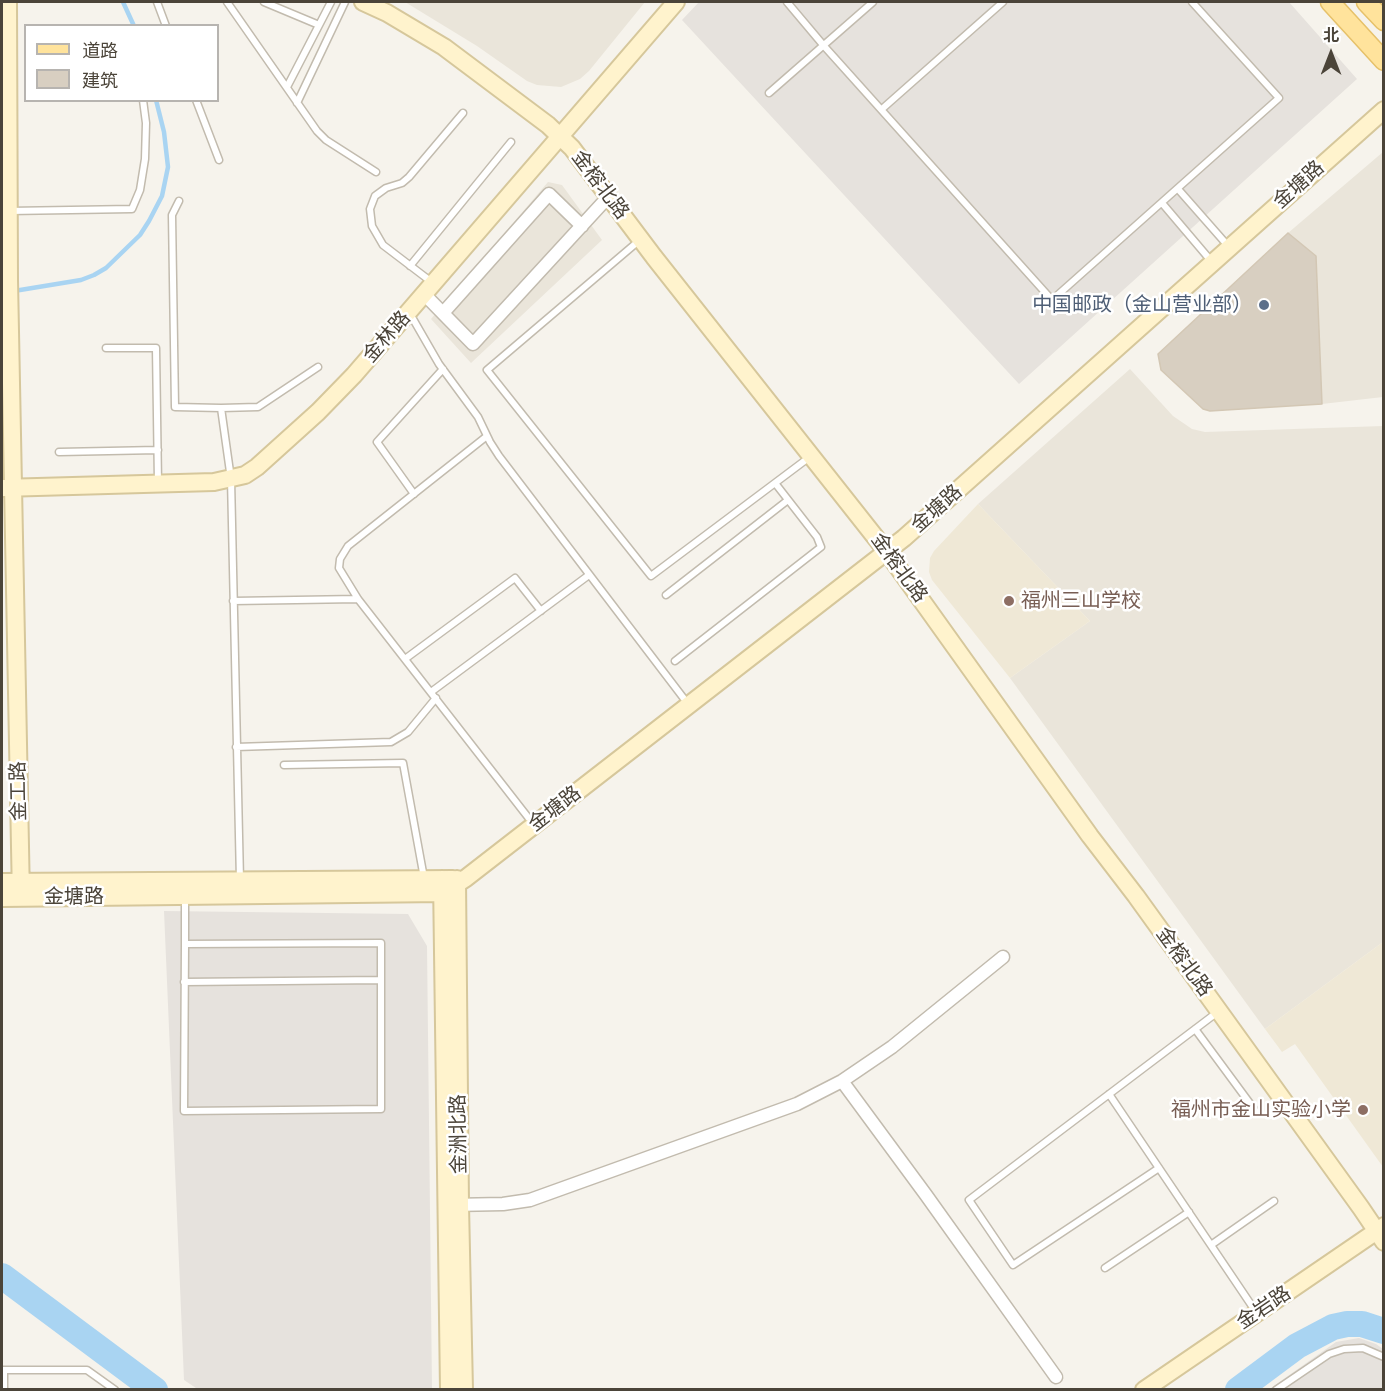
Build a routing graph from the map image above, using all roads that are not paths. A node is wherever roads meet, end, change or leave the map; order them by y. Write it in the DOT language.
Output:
graph roads {
  1 [pos="8,2"];
  2 [pos="157,2"];
  3 [pos="227,2"];
  4 [pos="264,2"];
  5 [pos="331,2"];
  6 [pos="345,2"];
  7 [pos="363,2"];
  8 [pos="676,2"];
  9 [pos="787,2"];
  10 [pos="873,2"];
  11 [pos="1003,2"];
  12 [pos="1192,2"];
  13 [pos="1330,2"];
  14 [pos="1366,2"];
  15 [pos="1383,21"];
  16 [pos="165,24"];
  17 [pos="319,25"];
  18 [pos="824,46"];
  19 [pos="1383,61"];
  20 [pos="287,87"];
  21 [pos="5,91"];
  22 [pos="769,93"];
  23 [pos="142,102"];
  24 [pos="197,102"];
  25 [pos="297,103"];
  26 [pos="882,109"];
  27 [pos="1383,110"];
  28 [pos="463,113"];
  29 [pos="561,136"];
  30 [pos="511,142"];
  31 [pos="219,160"];
  32 [pos="376,172"];
  33 [pos="1178,189"];
  34 [pos="609,196"];
  35 [pos="179,201"];
  36 [pos="1162,203"];
  37 [pos="9,212"];
  38 [pos="582,226"];
  39 [pos="641,239"];
  40 [pos="1230,247"];
  41 [pos="1213,262"];
  42 [pos="410,266"];
  43 [pos="428,289"];
  44 [pos="409,311"];
  45 [pos="443,314"];
  46 [pos="105,348"];
  47 [pos="318,367"];
  48 [pos="443,369"];
  49 [pos="221,408"];
  50 [pos="487,436"];
  51 [pos="158,450"];
  52 [pos="59,452"];
  53 [pos="812,456"];
  54 [pos="231,480"];
  55 [pos="775,483"];
  56 [pos="158,484"];
  57 [pos="8,488"];
  58 [pos="414,494"];
  59 [pos="788,500"];
  60 [pos="887,552"];
  61 [pos="590,575"];
  62 [pos="666,595"];
  63 [pos="358,599"];
  64 [pos="233,601"];
  65 [pos="541,611"];
  66 [pos="405,659"];
  67 [pos="675,661"];
  68 [pos="433,695"];
  69 [pos="689,705"];
  70 [pos="236,747"];
  71 [pos="284,765"];
  72 [pos="534,825"];
  73 [pos="424,879"];
  74 [pos="240,881"];
  75 [pos="2,882"];
  76 [pos="453,882"];
  77 [pos="185,889"];
  78 [pos="20,890"];
  79 [pos="2,898"];
  80 [pos="185,944"];
  81 [pos="1003,957"];
  82 [pos="381,980"];
  83 [pos="184,982"];
  84 [pos="1219,1011"];
  85 [pos="1195,1029"];
  86 [pos="842,1081"];
  87 [pos="1109,1094"];
  88 [pos="1257,1113"];
  89 [pos="1159,1168"];
  90 [pos="1274,1201"];
  91 [pos="454,1205"];
  92 [pos="1189,1212"];
  93 [pos="1382,1231"];
  94 [pos="1211,1245"];
  95 [pos="1105,1268"];
  96 [pos="1257,1313"];
  97 [pos="1383,1357"];
  98 [pos="3,1370"];
  99 [pos="1056,1377"];
  100 [pos="4,1389"];
  101 [pos="115,1389"];
  102 [pos="449,1389"];
  103 [pos="464,1389"];
  104 [pos="1144,1389"];
  105 [pos="1276,1389"];
  1 -- 21 [label="street, 金工路"];
  2 -- 16 [label="lane"];
  3 -- 20 [label="lane"];
  4 -- 17 [label="lane"];
  5 -- 17 [label="lane"];
  6 -- 25 [label="lane"];
  7 -- 29 [label="street, 金榕北路"];
  8 -- 29 [label="street, 金林路"];
  9 -- 18 [label="lane"];
  10 -- 18 [label="lane"];
  11 -- 26 [label="lane"];
  12 -- 33 [label="lane"];
  13 -- 19 [label="main road"];
  14 -- 15 [label="main road"];
  17 -- 20 [label="lane"];
  18 -- 22 [label="lane"];
  18 -- 26 [label="lane"];
  20 -- 25 [label="lane"];
  21 -- 37 [label="street, 金工路"];
  23 -- 37 [label="lane"];
  24 -- 31 [label="lane"];
  25 -- 32 [label="lane"];
  26 -- 36 [label="lane"];
  27 -- 40 [label="street, 金塘路"];
  28 -- 42 [label="lane"];
  29 -- 34 [label="street, 金榕北路"];
  29 -- 43 [label="street, 金林路"];
  30 -- 42 [label="lane"];
  33 -- 36 [label="lane"];
  33 -- 40 [label="lane"];
  34 -- 38 [label="street"];
  34 -- 39 [label="street, 金榕北路"];
  35 -- 49 [label="lane"];
  36 -- 41 [label="lane"];
  37 -- 57 [label="street, 金工路"];
  38 -- 45 [label="street"];
  38 -- 45 [label="street"];
  39 -- 53 [label="street, 金榕北路"];
  39 -- 55 [label="lane"];
  40 -- 41 [label="street, 金塘路"];
  41 -- 60 [label="street, 金塘路"];
  42 -- 43 [label="lane"];
  43 -- 44 [label="street, 金林路"];
  43 -- 45 [label="street"];
  44 -- 48 [label="lane"];
  44 -- 54 [label="street, 金林路"];
  46 -- 51 [label="lane"];
  47 -- 49 [label="lane"];
  48 -- 50 [label="lane"];
  48 -- 58 [label="lane"];
  49 -- 54 [label="lane"];
  50 -- 58 [label="lane"];
  50 -- 61 [label="lane"];
  51 -- 52 [label="lane"];
  51 -- 56 [label="lane"];
  53 -- 55 [label="lane"];
  53 -- 60 [label="street, 金榕北路"];
  54 -- 56 [label="street, 金林路"];
  54 -- 64 [label="lane"];
  55 -- 59 [label="lane"];
  56 -- 57 [label="street, 金林路"];
  57 -- 78 [label="street, 金工路"];
  58 -- 63 [label="lane"];
  59 -- 62 [label="lane"];
  59 -- 67 [label="lane"];
  60 -- 69 [label="street, 金塘路"];
  60 -- 84 [label="street, 金榕北路"];
  61 -- 65 [label="lane"];
  61 -- 69 [label="lane"];
  63 -- 64 [label="lane"];
  63 -- 66 [label="lane"];
  64 -- 70 [label="lane"];
  65 -- 66 [label="lane"];
  65 -- 68 [label="lane"];
  66 -- 68 [label="lane"];
  68 -- 70 [label="lane"];
  68 -- 72 [label="lane"];
  69 -- 72 [label="street, 金塘路"];
  70 -- 74 [label="lane"];
  71 -- 73 [label="lane"];
  72 -- 76 [label="street, 金塘路"];
  73 -- 74 [label="street, 金塘路"];
  73 -- 76 [label="street, 金塘路"];
  74 -- 77 [label="street, 金塘路"];
  75 -- 78 [label="street, 金塘路"];
  76 -- 77 [label="street, 金塘路"];
  76 -- 91 [label="street, 金洲北路"];
  77 -- 78 [label="street, 金塘路"];
  77 -- 80 [label="lane"];
  78 -- 79 [label="street, 金塘路"];
  80 -- 82 [label="lane"];
  80 -- 83 [label="lane"];
  81 -- 86 [label="street"];
  82 -- 83 [label="lane"];
  82 -- 83 [label="lane"];
  84 -- 85 [label="lane"];
  84 -- 93 [label="street, 金榕北路"];
  85 -- 87 [label="lane"];
  85 -- 88 [label="lane"];
  86 -- 91 [label="street"];
  86 -- 99 [label="street"];
  87 -- 89 [label="lane"];
  87 -- 89 [label="lane"];
  89 -- 92 [label="lane"];
  90 -- 94 [label="lane"];
  91 -- 102 [label="street, 金洲北路"];
  91 -- 103 [label="street, 金洲北路"];
  92 -- 94 [label="lane"];
  92 -- 95 [label="lane"];
  93 -- 96 [label="street, 金岩路"];
  94 -- 96 [label="lane"];
  96 -- 104 [label="street, 金岩路"];
  97 -- 105 [label="lane"];
  98 -- 100 [label="lane"];
  98 -- 101 [label="lane"];
}
